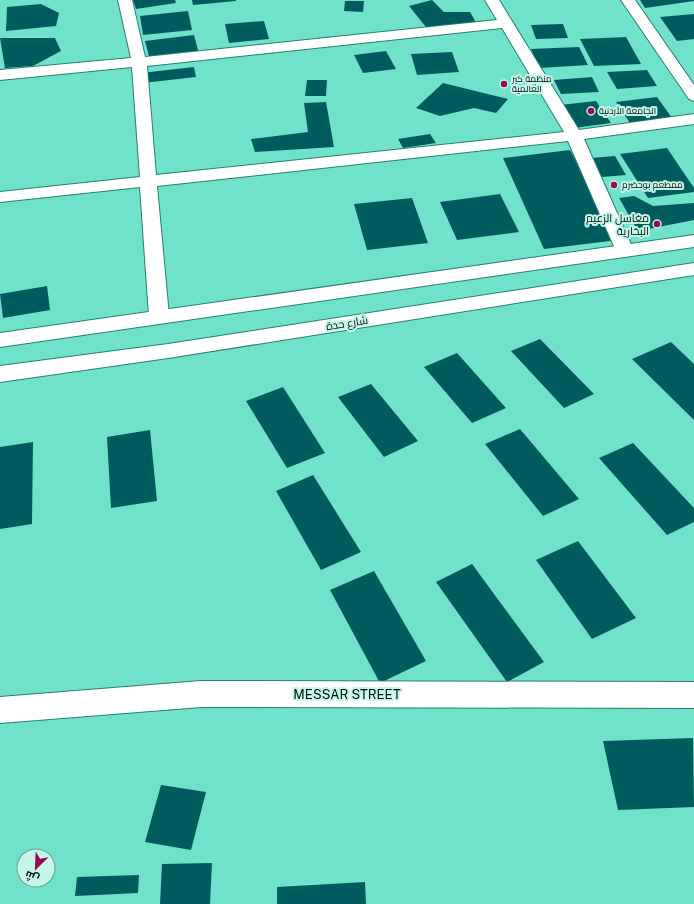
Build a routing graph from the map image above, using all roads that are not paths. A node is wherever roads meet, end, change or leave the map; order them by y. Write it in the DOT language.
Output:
graph roads {
  1 [pos="125,0"];
  2 [pos="492,0"];
  3 [pos="628,0"];
  4 [pos="507,23"];
  5 [pos="139,62"];
  6 [pos="0,75"];
  7 [pos="694,96"];
  8 [pos="694,118"];
  9 [pos="574,136"];
  10 [pos="148,182"];
  11 [pos="0,197"];
  12 [pos="694,241"];
  13 [pos="625,251"];
  14 [pos="694,270"];
  15 [pos="159,316"];
  16 [pos="0,340"];
  17 [pos="0,374"];
  18 [pos="694,695"];
  19 [pos="0,710"];
  1 -- 5 [label="street"];
  2 -- 4 [label="street"];
  3 -- 7 [label="street"];
  4 -- 5 [label="street"];
  4 -- 9 [label="street"];
  5 -- 6 [label="street"];
  5 -- 10 [label="street"];
  8 -- 9 [label="street"];
  9 -- 10 [label="street"];
  9 -- 13 [label="street"];
  10 -- 11 [label="street"];
  10 -- 15 [label="street"];
  12 -- 13 [label="street"];
  13 -- 15 [label="street"];
  14 -- 17 [label="street, شارع حدة"];
  15 -- 16 [label="street"];
  18 -- 19 [label="street, MESSAR STREET"];
}
